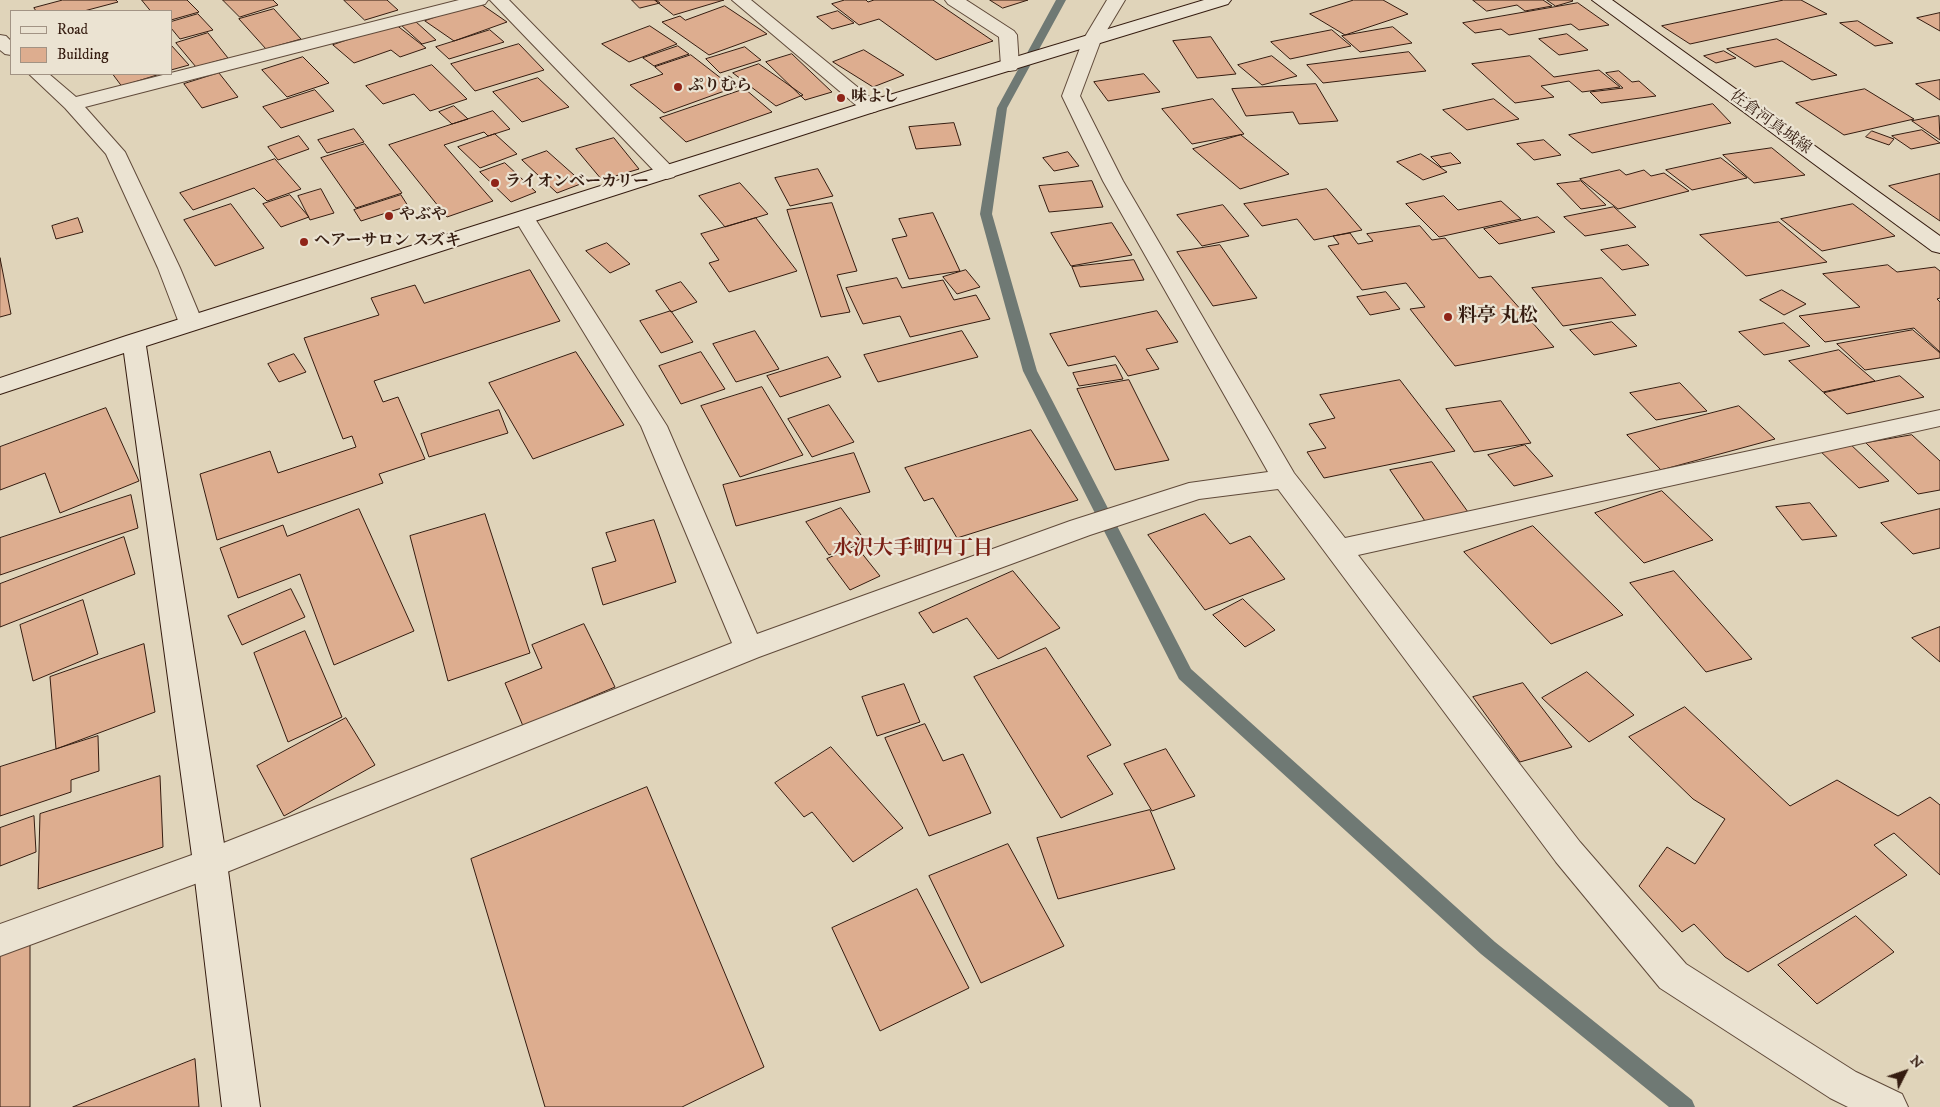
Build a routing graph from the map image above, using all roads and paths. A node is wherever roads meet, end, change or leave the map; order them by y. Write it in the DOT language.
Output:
graph roads {
  1 [pos="479,0"];
  2 [pos="499,0"];
  3 [pos="741,0"];
  4 [pos="954,0"];
  5 [pos="1116,0"];
  6 [pos="1222,0"];
  7 [pos="1601,0"];
  8 [pos="0,40"];
  9 [pos="1092,40"];
  10 [pos="10,49"];
  11 [pos="1010,66"];
  12 [pos="39,75"];
  13 [pos="72,104"];
  14 [pos="870,107"];
  15 [pos="668,173"];
  16 [pos="525,218"];
  17 [pos="1940,246"];
  18 [pos="191,323"];
  19 [pos="134,341"];
  20 [pos="0,386"];
  21 [pos="1940,418"];
  22 [pos="1285,479"];
  23 [pos="1340,549"];
  24 [pos="749,649"];
  25 [pos="210,863"];
  26 [pos="0,940"];
  27 [pos="241,1107"];
  28 [pos="1889,1107"];
  1 -- 13 [label="street"];
  2 -- 15 [label="street"];
  3 -- 14 [label="street"];
  4 -- 11 [label="street"];
  5 -- 9 [label="street"];
  6 -- 9 [label="street"];
  7 -- 17 [label="street, 佐倉河真城線"];
  8 -- 10 [label="street"];
  9 -- 11 [label="street"];
  9 -- 22 [label="street"];
  11 -- 14 [label="street"];
  12 -- 13 [label="street"];
  13 -- 18 [label="street"];
  14 -- 15 [label="street"];
  15 -- 16 [label="street"];
  16 -- 18 [label="street"];
  16 -- 24 [label="street"];
  18 -- 19 [label="street"];
  19 -- 20 [label="street"];
  19 -- 25 [label="street"];
  21 -- 23 [label="street"];
  22 -- 23 [label="street"];
  22 -- 24 [label="street"];
  23 -- 28 [label="street"];
  24 -- 25 [label="street"];
  25 -- 26 [label="street"];
  25 -- 27 [label="street"];
}
